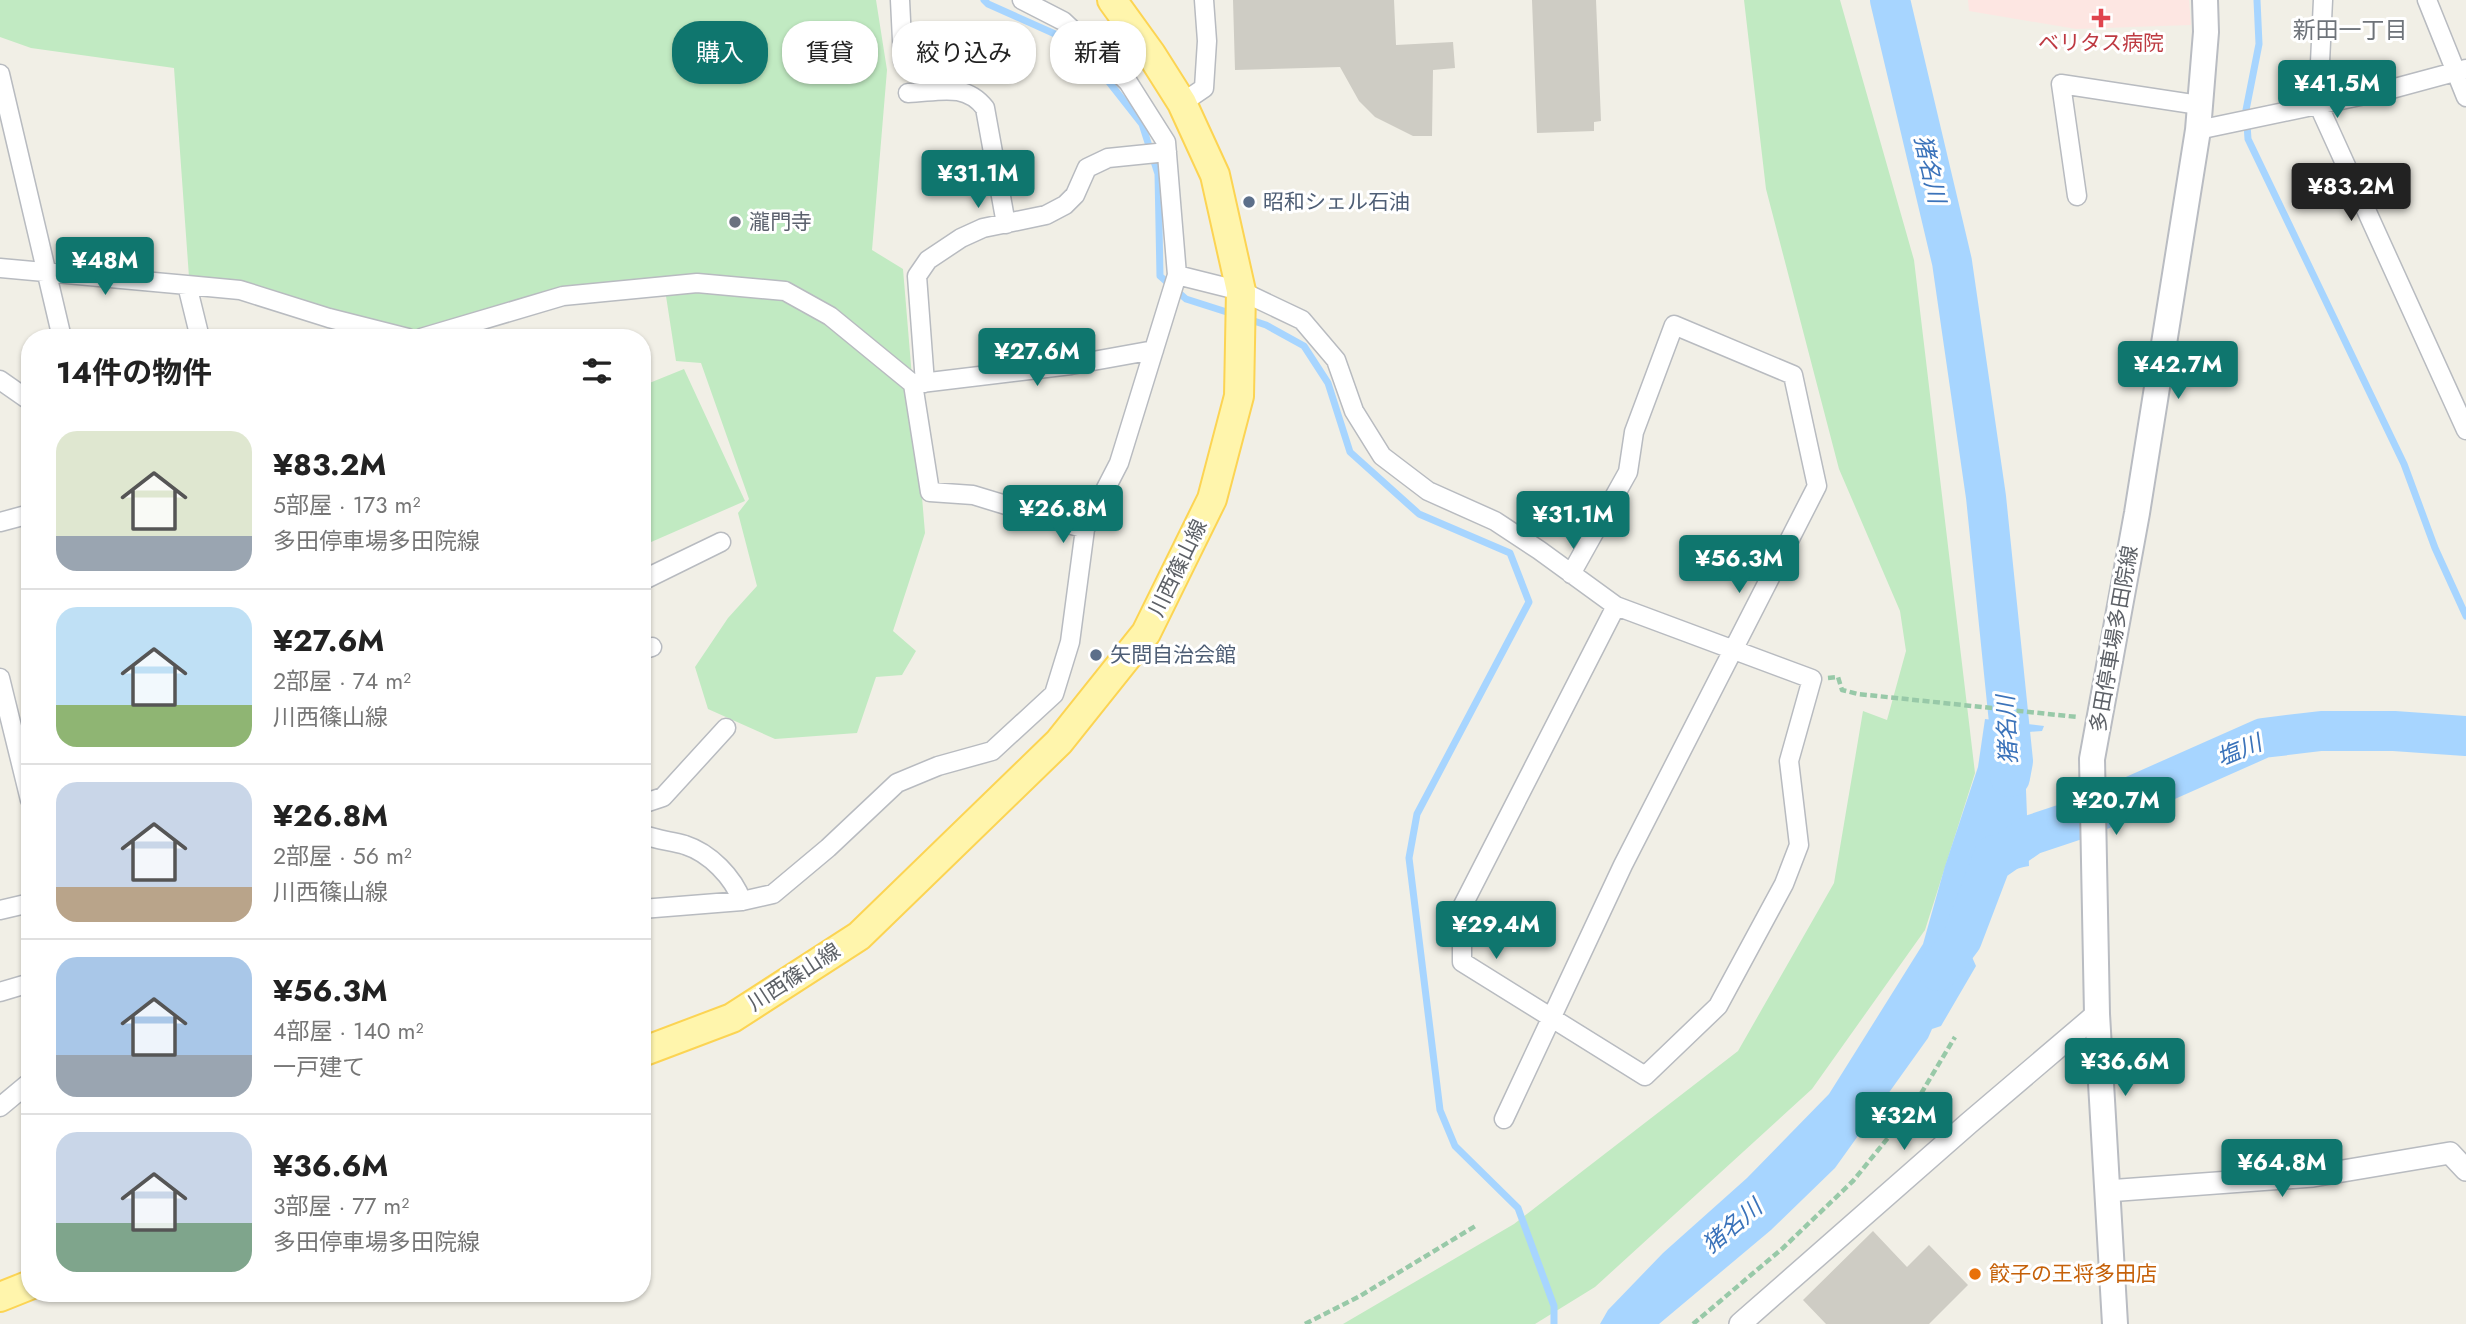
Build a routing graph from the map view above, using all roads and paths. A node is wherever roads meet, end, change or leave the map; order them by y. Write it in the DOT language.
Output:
graph roads {
  1 [pos="900,0"];
  2 [pos="1022,0"];
  3 [pos="1112,0"];
  4 [pos="1204,0"];
  5 [pos="2205,0"];
  6 [pos="2323,0"];
  7 [pos="2427,0"];
  8 [pos="901,21"];
  9 [pos="2461,71"];
  10 [pos="0,74"];
  11 [pos="908,93"];
  12 [pos="2466,97"];
  13 [pos="1182,103"];
  14 [pos="2199,105"];
  15 [pos="2318,105"];
  16 [pos="2198,130"];
  17 [pos="1167,152"];
  18 [pos="2077,196"];
  19 [pos="1006,223"];
  20 [pos="0,268"];
  21 [pos="46,272"];
  22 [pos="1177,275"];
  23 [pos="187,285"];
  24 [pos="1241,291"];
  25 [pos="60,329"];
  26 [pos="198,329"];
  27 [pos="372,329"];
  28 [pos="451,329"];
  29 [pos="1154,350"];
  30 [pos="0,380"];
  31 [pos="919,383"];
  32 [pos="21,395"];
  33 [pos="2466,430"];
  34 [pos="21,516"];
  35 [pos="0,522"];
  36 [pos="1085,529"];
  37 [pos="1572,574"];
  38 [pos="1616,606"];
  39 [pos="1732,651"];
  40 [pos="0,678"];
  41 [pos="1812,679"];
  42 [pos="2066,715"];
  43 [pos="21,725"];
  44 [pos="726,728"];
  45 [pos="651,801"];
  46 [pos="651,836"];
  47 [pos="742,901"];
  48 [pos="21,905"];
  49 [pos="651,908"];
  50 [pos="0,909"];
  51 [pos="21,986"];
  52 [pos="0,992"];
  53 [pos="2097,1014"];
  54 [pos="1552,1018"];
  55 [pos="1955,1037"];
  56 [pos="651,1049"];
  57 [pos="21,1089"];
  58 [pos="1,1105"];
  59 [pos="1504,1119"];
  60 [pos="2466,1170"];
  61 [pos="2107,1191"];
  62 [pos="1477,1225"];
  63 [pos="21,1289"];
  64 [pos="0,1297"];
  65 [pos="1304,1324"];
  66 [pos="1693,1324"];
  67 [pos="1740,1324"];
  68 [pos="2115,1324"];
  1 -- 8 [label="street"];
  2 -- 17 [label="street"];
  3 -- 13 [label="main road, 川西篠山線"];
  4 -- 13 [label="street"];
  5 -- 14 [label="main road, 多田停車場多田院線"];
  6 -- 15 [label="street"];
  7 -- 9 [label="street"];
  9 -- 12 [label="street"];
  9 -- 15 [label="street"];
  10 -- 21 [label="street"];
  11 -- 19 [label="street"];
  13 -- 24 [label="main road, 川西篠山線"];
  14 -- 16 [label="main road, 多田停車場多田院線"];
  14 -- 18 [label="street"];
  15 -- 16 [label="street"];
  15 -- 33 [label="street"];
  16 -- 53 [label="main road, 多田停車場多田院線"];
  17 -- 19 [label="street"];
  17 -- 22 [label="street"];
  19 -- 31 [label="street"];
  20 -- 21 [label="street"];
  21 -- 23 [label="street"];
  21 -- 25 [label="street"];
  22 -- 24 [label="street"];
  22 -- 29 [label="street"];
  23 -- 26 [label="street"];
  23 -- 27 [label="street"];
  24 -- 37 [label="street"];
  24 -- 56 [label="main road, 川西篠山線"];
  28 -- 31 [label="street"];
  29 -- 31 [label="street"];
  29 -- 36 [label="street"];
  30 -- 32 [label="street"];
  31 -- 36 [label="street"];
  34 -- 35 [label="street"];
  36 -- 47 [label="street"];
  37 -- 38 [label="street"];
  37 -- 39 [label="street"];
  38 -- 39 [label="street"];
  38 -- 54 [label="street"];
  39 -- 41 [label="street"];
  39 -- 54 [label="street"];
  40 -- 43 [label="street"];
  41 -- 42 [label="path"];
  41 -- 54 [label="street"];
  44 -- 45 [label="street"];
  46 -- 47 [label="street"];
  47 -- 49 [label="street"];
  48 -- 50 [label="street"];
  51 -- 52 [label="street"];
  53 -- 61 [label="main road, 多田停車場多田院線"];
  53 -- 67 [label="street"];
  54 -- 59 [label="street"];
  55 -- 66 [label="path"];
  57 -- 58 [label="street"];
  60 -- 61 [label="street"];
  61 -- 68 [label="main road, 多田停車場多田院線"];
  62 -- 65 [label="path"];
  63 -- 64 [label="main road"];
}
